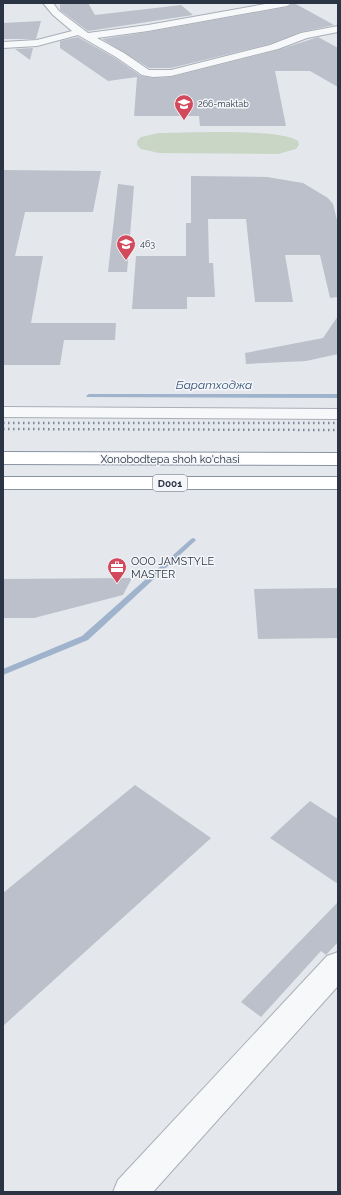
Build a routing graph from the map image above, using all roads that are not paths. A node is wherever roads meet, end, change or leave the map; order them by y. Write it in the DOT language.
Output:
graph roads {
  1 [pos="48,3"];
  2 [pos="287,3"];
  3 [pos="338,29"];
  4 [pos="84,34"];
  5 [pos="3,44"];
  6 [pos="3,412"];
  7 [pos="338,414"];
  8 [pos="3,458"];
  9 [pos="338,459"];
  10 [pos="3,483"];
  11 [pos="338,483"];
  12 [pos="338,965"];
  13 [pos="130,1192"];
  1 -- 4 [label="street"];
  2 -- 4 [label="street"];
  3 -- 4 [label="street"];
  4 -- 5 [label="street"];
  6 -- 7 [label="street"];
  8 -- 9 [label="highway, Xonobodtepa shoh ko'chasi / D001"];
  10 -- 11 [label="highway, D001"];
  12 -- 13 [label="street"];
}
